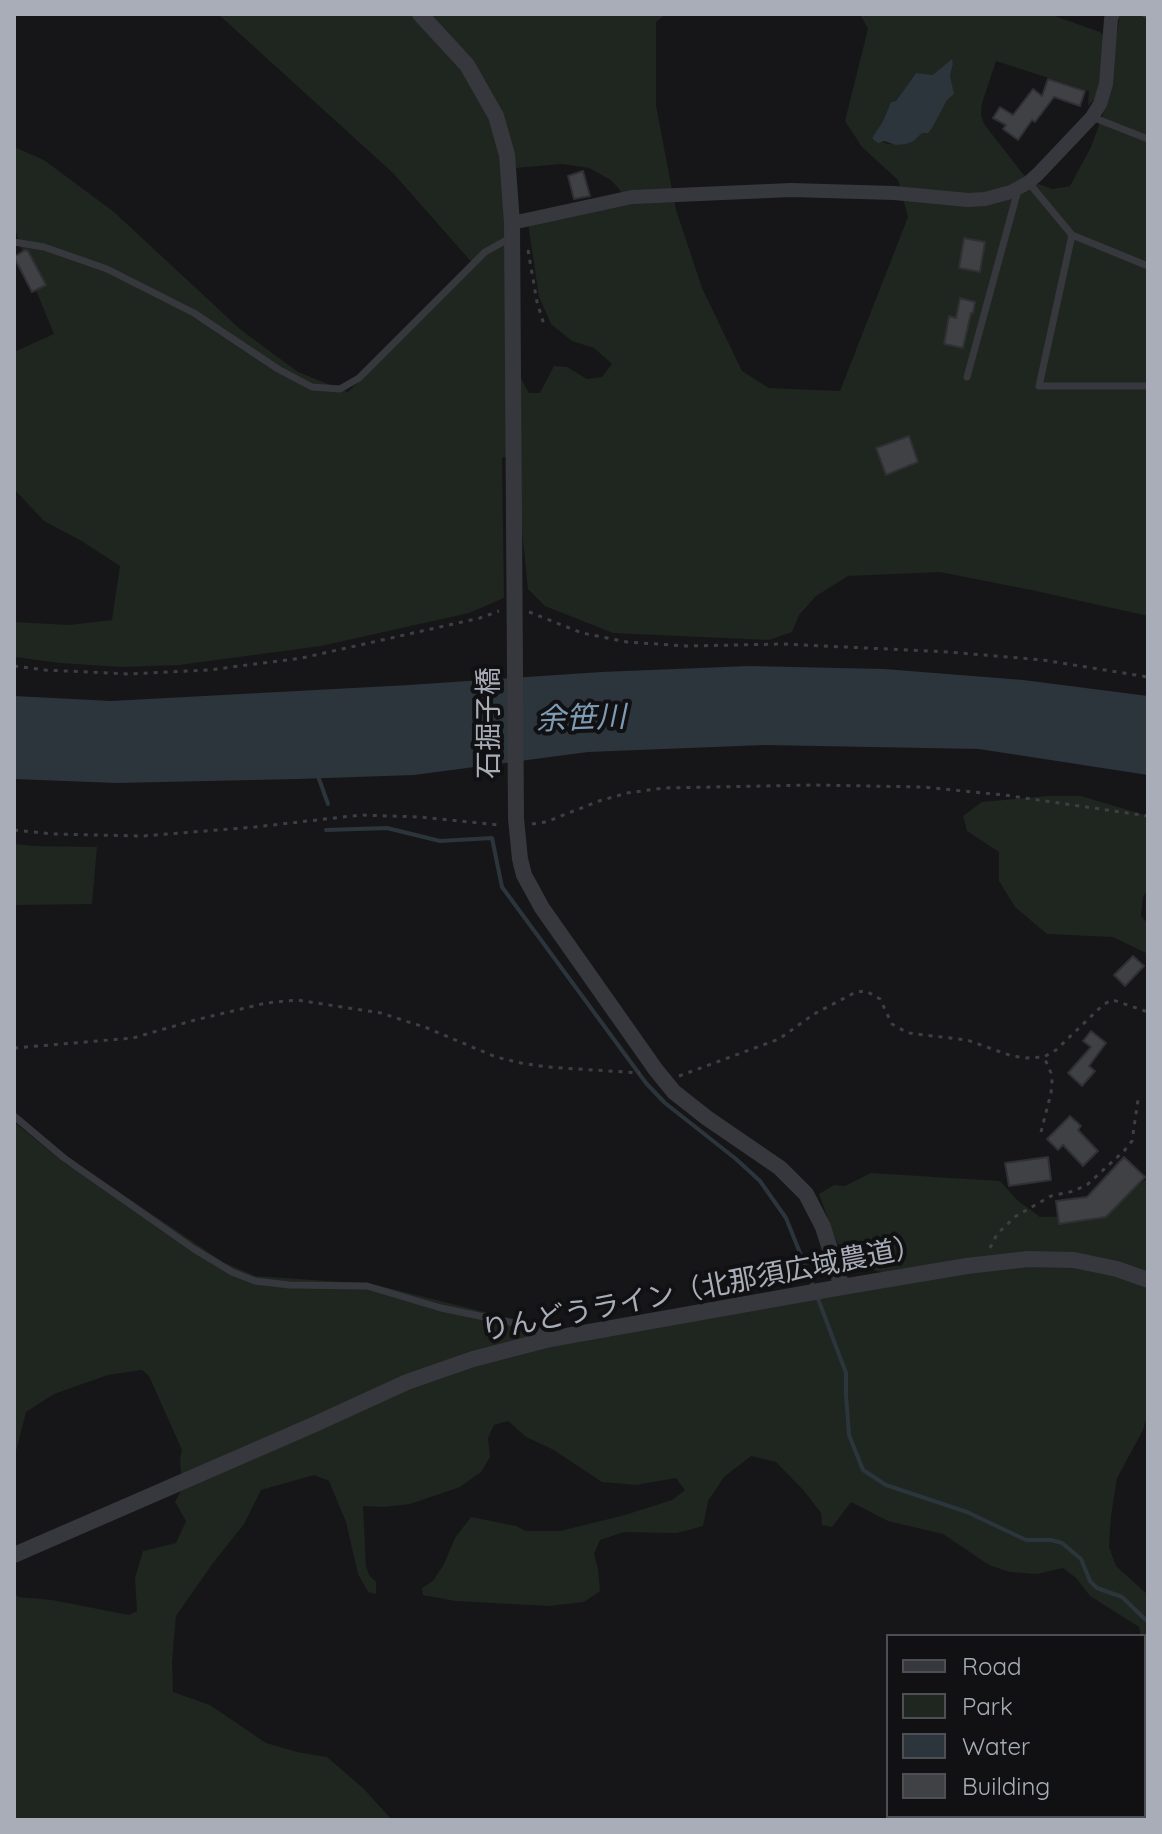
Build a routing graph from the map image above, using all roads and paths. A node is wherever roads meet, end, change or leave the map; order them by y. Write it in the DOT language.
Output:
graph roads {
  1 [pos="420,14"];
  2 [pos="1113,14"];
  3 [pos="1092,117"];
  4 [pos="1148,139"];
  5 [pos="1024,185"];
  6 [pos="516,227"];
  7 [pos="1072,235"];
  8 [pos="14,242"];
  9 [pos="1148,266"];
  10 [pos="545,328"];
  11 [pos="967,377"];
  12 [pos="1148,386"];
  13 [pos="515,606"];
  14 [pos="14,666"];
  15 [pos="1148,677"];
  16 [pos="1148,816"];
  17 [pos="516,822"];
  18 [pos="14,830"];
  19 [pos="1148,1012"];
  20 [pos="14,1048"];
  21 [pos="1044,1057"];
  22 [pos="662,1078"];
  23 [pos="1138,1100"];
  24 [pos="14,1116"];
  25 [pos="1041,1132"];
  26 [pos="986,1264"];
  27 [pos="1148,1280"];
  28 [pos="842,1287"];
  29 [pos="550,1339"];
  30 [pos="14,1555"];
  1 -- 6 [label="street, 石掘子橋"];
  2 -- 3 [label="street"];
  3 -- 4 [label="lane"];
  3 -- 5 [label="street"];
  5 -- 6 [label="street"];
  5 -- 7 [label="lane"];
  5 -- 11 [label="lane"];
  6 -- 8 [label="lane"];
  6 -- 10 [label="path"];
  6 -- 13 [label="street, 石掘子橋"];
  7 -- 9 [label="lane"];
  7 -- 12 [label="lane"];
  13 -- 14 [label="path"];
  13 -- 15 [label="path"];
  13 -- 17 [label="street, 石掘子橋"];
  16 -- 17 [label="path"];
  17 -- 18 [label="path"];
  17 -- 22 [label="street, 石掘子橋"];
  19 -- 21 [label="path"];
  20 -- 22 [label="path"];
  21 -- 22 [label="path"];
  21 -- 25 [label="path"];
  22 -- 28 [label="street, 石掘子橋"];
  23 -- 26 [label="path"];
  24 -- 29 [label="lane"];
  26 -- 27 [label="street, りんどうライン（北那須広域農道）"];
  26 -- 28 [label="street, りんどうライン（北那須広域農道）"];
  28 -- 29 [label="street, りんどうライン（北那須広域農道）"];
  29 -- 30 [label="street, りんどうライン（北那須広域農道）"];
}
